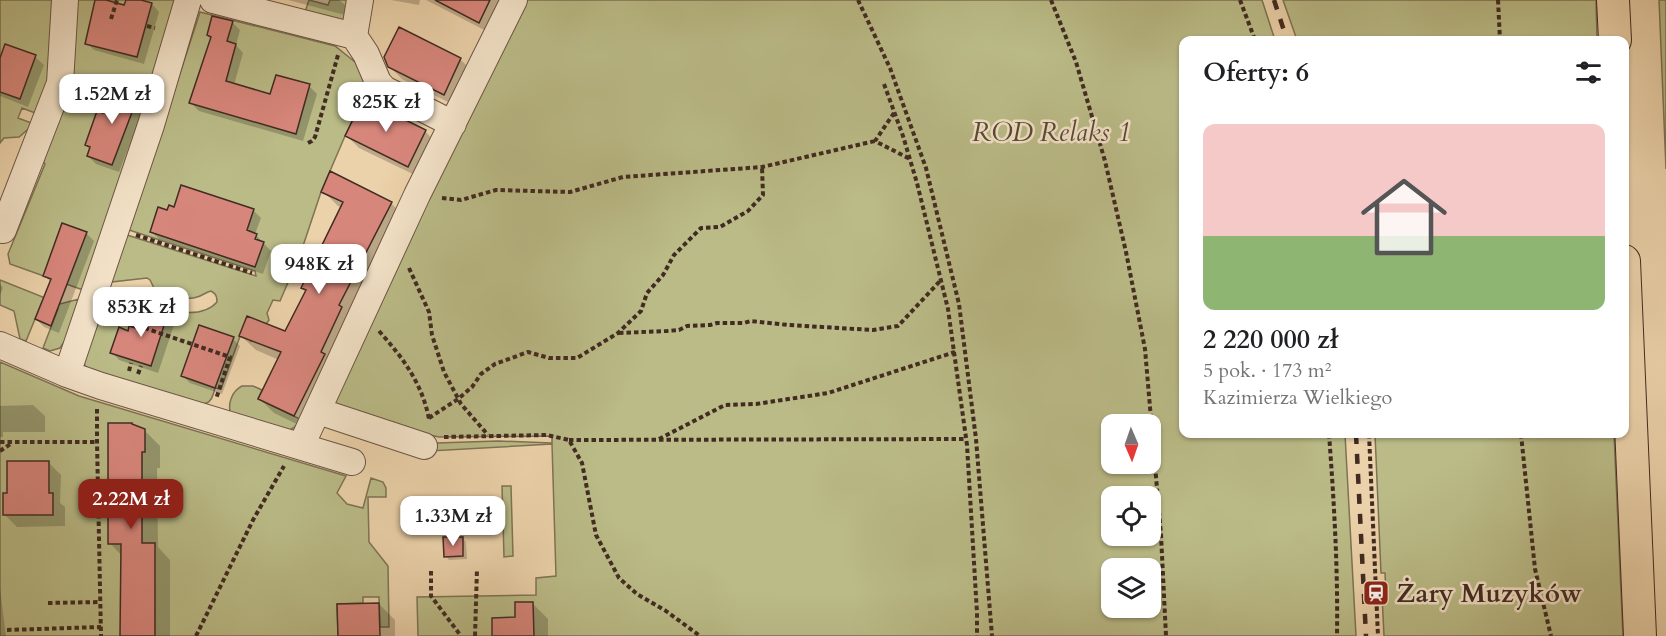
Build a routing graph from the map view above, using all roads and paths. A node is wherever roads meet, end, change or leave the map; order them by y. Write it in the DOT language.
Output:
graph roads {
  1 [pos="65,0"];
  2 [pos="117,0"];
  3 [pos="189,0"];
  4 [pos="213,0"];
  5 [pos="360,0"];
  6 [pos="514,0"];
  7 [pos="858,0"];
  8 [pos="1051,0"];
  9 [pos="1240,0"];
  10 [pos="1498,0"];
  11 [pos="1613,0"];
  12 [pos="111,18"];
  13 [pos="1254,36"];
  14 [pos="1500,36"];
  15 [pos="1615,36"];
  16 [pos="346,42"];
  17 [pos="884,84"];
  18 [pos="894,112"];
  19 [pos="453,124"];
  20 [pos="875,141"];
  21 [pos="308,143"];
  22 [pos="910,159"];
  23 [pos="762,167"];
  24 [pos="417,195"];
  25 [pos="3,230"];
  26 [pos="128,232"];
  27 [pos="396,240"];
  28 [pos="252,273"];
  29 [pos="941,280"];
  30 [pos="362,314"];
  31 [pos="108,316"];
  32 [pos="618,333"];
  33 [pos="0,345"];
  34 [pos="955,352"];
  35 [pos="68,374"];
  36 [pos="1629,378"];
  37 [pos="458,399"];
  38 [pos="98,402"];
  39 [pos="213,404"];
  40 [pos="318,411"];
  41 [pos="429,418"];
  42 [pos="489,436"];
  43 [pos="431,437"];
  44 [pos="1329,438"];
  45 [pos="1369,438"];
  46 [pos="1521,438"];
  47 [pos="658,439"];
  48 [pos="966,439"];
  49 [pos="569,440"];
  50 [pos="0,442"];
  51 [pos="13,442"];
  52 [pos="97,442"];
  53 [pos="0,451"];
  54 [pos="295,452"];
  55 [pos="352,462"];
  56 [pos="477,569"];
  57 [pos="431,571"];
  58 [pos="100,602"];
  59 [pos="48,603"];
  60 [pos="101,627"];
  61 [pos="8,630"];
  62 [pos="101,636"];
  63 [pos="196,636"];
  64 [pos="461,636"];
  65 [pos="475,636"];
  66 [pos="700,636"];
  67 [pos="977,636"];
  68 [pos="992,636"];
  69 [pos="1166,636"];
  70 [pos="1337,636"];
  71 [pos="1378,636"];
  72 [pos="1551,636"];
  73 [pos="1640,636"];
  1 -- 25 [label="street"];
  2 -- 12 [label="path"];
  3 -- 35 [label="street"];
  4 -- 16 [label="street"];
  5 -- 16 [label="street"];
  6 -- 19 [label="street"];
  7 -- 68 [label="path"];
  8 -- 69 [label="path"];
  9 -- 13 [label="path"];
  10 -- 14 [label="path"];
  11 -- 15 [label="main road"];
  16 -- 19 [label="street"];
  16 -- 21 [label="path"];
  17 -- 18 [label="path"];
  18 -- 20 [label="path"];
  18 -- 22 [label="path"];
  19 -- 24 [label="street"];
  20 -- 22 [label="path"];
  20 -- 23 [label="path"];
  22 -- 29 [label="path"];
  23 -- 24 [label="path"];
  23 -- 32 [label="path"];
  24 -- 27 [label="street"];
  26 -- 28 [label="path"];
  27 -- 30 [label="street"];
  27 -- 37 [label="path"];
  29 -- 32 [label="path"];
  29 -- 34 [label="path"];
  30 -- 40 [label="street"];
  30 -- 41 [label="path"];
  31 -- 39 [label="path"];
  32 -- 37 [label="path"];
  33 -- 35 [label="street"];
  34 -- 47 [label="path"];
  34 -- 48 [label="path"];
  35 -- 54 [label="street"];
  36 -- 73 [label="main road"];
  37 -- 41 [label="path"];
  37 -- 42 [label="path"];
  38 -- 52 [label="path"];
  40 -- 43 [label="street"];
  40 -- 54 [label="street"];
  41 -- 43 [label="path"];
  42 -- 43 [label="path"];
  42 -- 49 [label="path"];
  44 -- 70 [label="path"];
  45 -- 71 [label="path"];
  46 -- 72 [label="path"];
  47 -- 48 [label="path"];
  47 -- 49 [label="path"];
  48 -- 67 [label="path"];
  49 -- 66 [label="path"];
  50 -- 51 [label="path"];
  51 -- 52 [label="path"];
  51 -- 53 [label="path"];
  52 -- 58 [label="path"];
  54 -- 55 [label="street"];
  54 -- 63 [label="path"];
  56 -- 65 [label="path"];
  57 -- 64 [label="path"];
  58 -- 59 [label="path"];
  58 -- 60 [label="path"];
  60 -- 61 [label="path"];
  60 -- 62 [label="path"];
}
